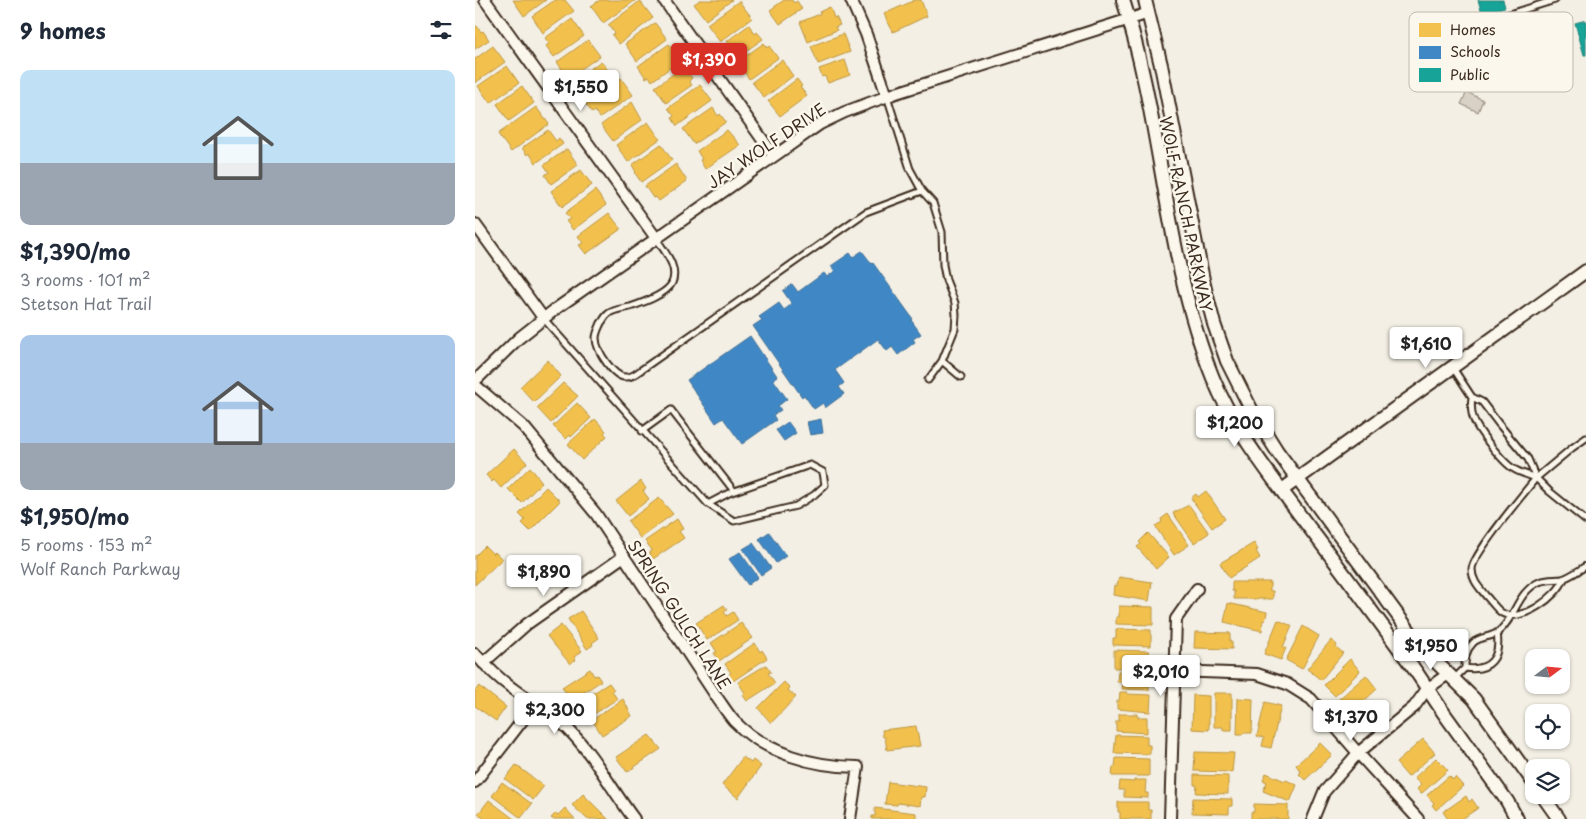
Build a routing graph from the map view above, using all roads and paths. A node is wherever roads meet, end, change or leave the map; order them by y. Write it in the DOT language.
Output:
graph roads {
  1 [pos="485,0"];
  2 [pos="664,0"];
  3 [pos="851,0"];
  4 [pos="1123,0"];
  5 [pos="1555,0"];
  6 [pos="1147,6"];
  7 [pos="1516,12"];
  8 [pos="1129,19"];
  9 [pos="887,96"];
  10 [pos="774,156"];
  11 [pos="922,191"];
  12 [pos="475,224"];
  13 [pos="656,238"];
  14 [pos="1586,271"];
  15 [pos="544,319"];
  16 [pos="942,361"];
  17 [pos="1453,367"];
  18 [pos="961,377"];
  19 [pos="475,380"];
  20 [pos="928,380"];
  21 [pos="475,385"];
  22 [pos="1471,396"];
  23 [pos="642,431"];
  24 [pos="1586,438"];
  25 [pos="1536,478"];
  26 [pos="1297,479"];
  27 [pos="1282,490"];
  28 [pos="734,491"];
  29 [pos="708,504"];
  30 [pos="1586,520"];
  31 [pos="624,556"];
  32 [pos="1586,566"];
  33 [pos="1564,579"];
  34 [pos="1197,589"];
  35 [pos="1511,616"];
  36 [pos="1497,633"];
  37 [pos="475,654"];
  38 [pos="483,663"];
  39 [pos="1465,668"];
  40 [pos="1175,671"];
  41 [pos="1451,676"];
  42 [pos="1427,688"];
  43 [pos="535,704"];
  44 [pos="1358,753"];
  45 [pos="1525,770"];
  46 [pos="475,782"];
  47 [pos="1548,804"];
  48 [pos="634,819"];
  49 [pos="851,819"];
  50 [pos="1170,819"];
  51 [pos="1313,819"];
  52 [pos="1418,819"];
  53 [pos="1517,819"];
  54 [pos="1559,819"];
  1 -- 13 [label="street"];
  2 -- 10 [label="street"];
  3 -- 9 [label="street"];
  4 -- 8 [label="street, WOLF RANCH PARKWAY"];
  5 -- 7 [label="lane"];
  6 -- 8 [label="street, JAY WOLF DRIVE"];
  6 -- 26 [label="street, WOLF RANCH PARKWAY"];
  8 -- 9 [label="street, JAY WOLF DRIVE"];
  8 -- 27 [label="street, WOLF RANCH PARKWAY"];
  9 -- 10 [label="street, JAY WOLF DRIVE"];
  9 -- 11 [label="lane"];
  10 -- 13 [label="street, JAY WOLF DRIVE"];
  11 -- 13 [label="lane"];
  11 -- 16 [label="lane"];
  12 -- 15 [label="street"];
  13 -- 15 [label="street, JAY WOLF DRIVE"];
  14 -- 17 [label="street"];
  15 -- 19 [label="street, JAY WOLF DRIVE"];
  15 -- 23 [label="lane"];
  16 -- 18 [label="lane"];
  16 -- 20 [label="lane"];
  17 -- 22 [label="lane"];
  17 -- 26 [label="street"];
  21 -- 31 [label="street, SPRING GULCH LANE"];
  22 -- 25 [label="lane"];
  22 -- 25 [label="lane"];
  23 -- 28 [label="lane"];
  23 -- 29 [label="lane"];
  24 -- 25 [label="lane"];
  25 -- 30 [label="lane"];
  25 -- 35 [label="lane"];
  26 -- 27 [label="street"];
  26 -- 41 [label="street, WOLF RANCH PARKWAY"];
  27 -- 42 [label="street, WOLF RANCH PARKWAY"];
  28 -- 29 [label="lane"];
  28 -- 29 [label="lane"];
  31 -- 38 [label="street"];
  31 -- 49 [label="street, SPRING GULCH LANE"];
  32 -- 33 [label="lane"];
  33 -- 35 [label="lane"];
  33 -- 35 [label="lane"];
  34 -- 40 [label="street"];
  35 -- 36 [label="lane"];
  36 -- 39 [label="lane"];
  36 -- 39 [label="lane"];
  37 -- 38 [label="street"];
  38 -- 43 [label="street"];
  39 -- 41 [label="lane"];
  40 -- 44 [label="street"];
  40 -- 50 [label="street"];
  41 -- 42 [label="street"];
  41 -- 45 [label="street, WOLF RANCH PARKWAY"];
  42 -- 44 [label="street"];
  42 -- 53 [label="street, WOLF RANCH PARKWAY"];
  43 -- 46 [label="street"];
  43 -- 48 [label="street"];
  44 -- 51 [label="street"];
  44 -- 52 [label="street"];
  47 -- 54 [label="street"];
}
